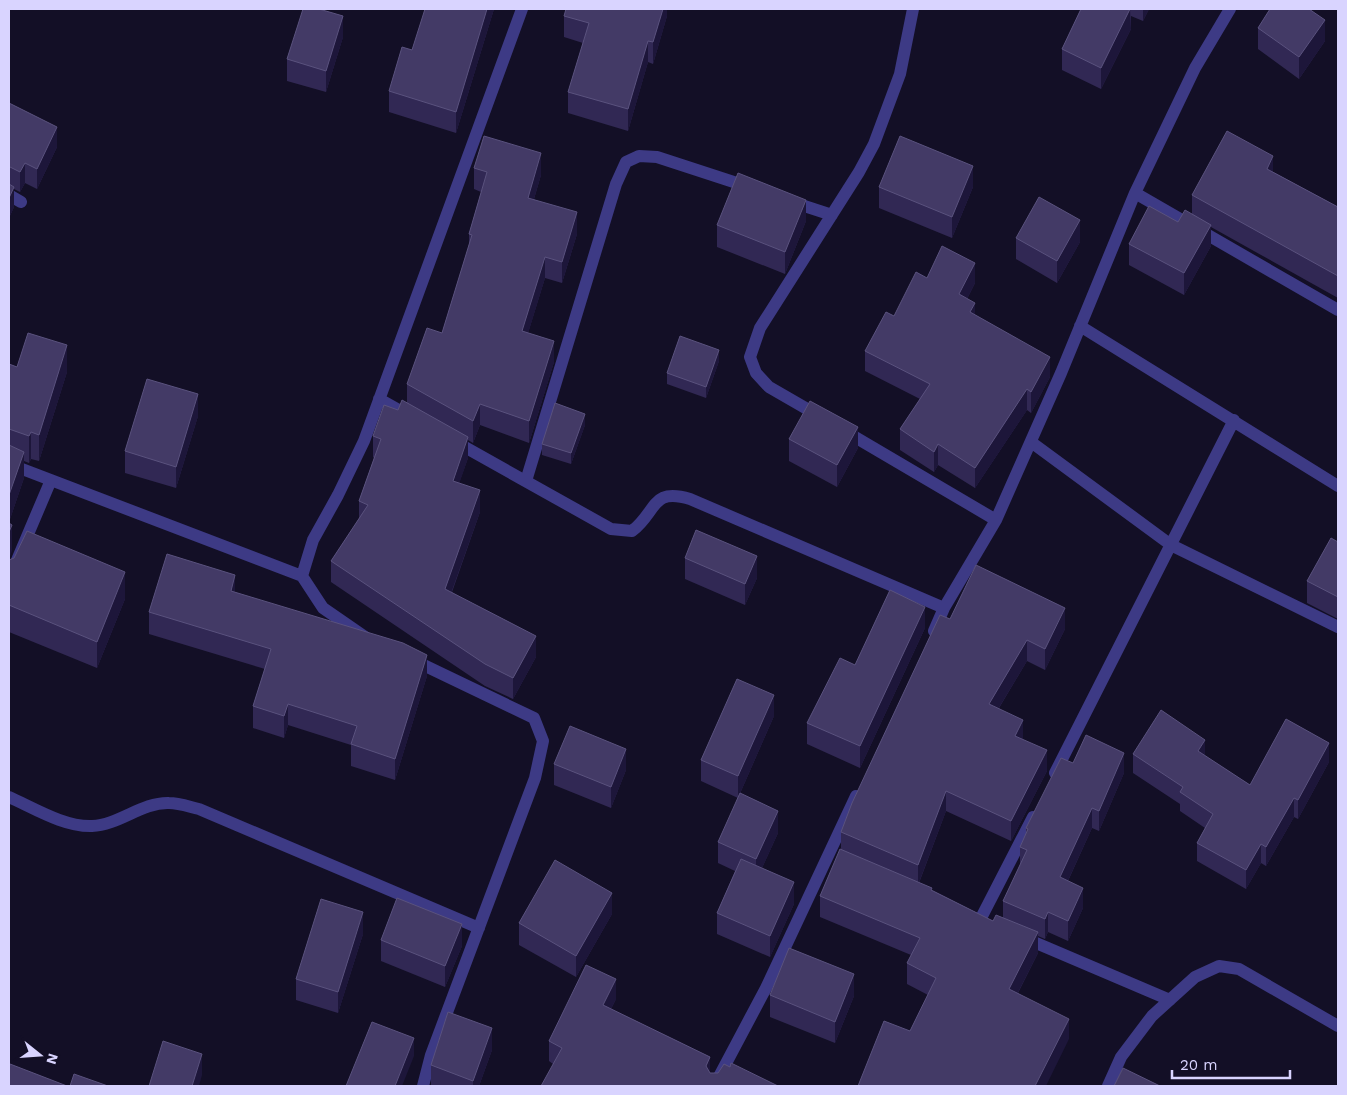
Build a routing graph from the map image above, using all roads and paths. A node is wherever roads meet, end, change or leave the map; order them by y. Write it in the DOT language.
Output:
graph roads {
  1 [pos="522,9"];
  2 [pos="913,9"];
  3 [pos="1230,9"];
  4 [pos="758,190"];
  5 [pos="1135,193"];
  6 [pos="9,195"];
  7 [pos="777,196"];
  8 [pos="21,202"];
  9 [pos="832,214"];
  10 [pos="1338,310"];
  11 [pos="1080,326"];
  12 [pos="379,399"];
  13 [pos="1234,420"];
  14 [pos="422,423"];
  15 [pos="440,433"];
  16 [pos="1031,442"];
  17 [pos="9,464"];
  18 [pos="51,480"];
  19 [pos="526,481"];
  20 [pos="1338,486"];
  21 [pos="996,520"];
  22 [pos="1171,545"];
  23 [pos="302,576"];
  24 [pos="9,579"];
  25 [pos="944,608"];
  26 [pos="1338,628"];
  27 [pos="374,642"];
  28 [pos="928,643"];
  29 [pos="400,654"];
  30 [pos="861,785"];
  31 [pos="1047,789"];
  32 [pos="9,797"];
  33 [pos="1038,806"];
  34 [pos="980,920"];
  35 [pos="479,928"];
  36 [pos="1008,931"];
  37 [pos="1170,1000"];
  38 [pos="1338,1026"];
  39 [pos="423,1086"];
  40 [pos="714,1086"];
  41 [pos="1108,1086"];
  1 -- 12 [label="street"];
  2 -- 9 [label="street"];
  3 -- 5 [label="street"];
  4 -- 19 [label="street"];
  5 -- 10 [label="street"];
  5 -- 11 [label="street"];
  6 -- 8 [label="street"];
  7 -- 9 [label="street"];
  9 -- 21 [label="street"];
  11 -- 13 [label="street"];
  11 -- 16 [label="street"];
  12 -- 14 [label="street"];
  12 -- 23 [label="street"];
  13 -- 20 [label="street"];
  13 -- 22 [label="street"];
  15 -- 19 [label="street"];
  16 -- 21 [label="street"];
  16 -- 22 [label="street"];
  17 -- 18 [label="street"];
  18 -- 23 [label="street"];
  18 -- 24 [label="street"];
  19 -- 25 [label="street"];
  21 -- 25 [label="street"];
  22 -- 26 [label="street"];
  22 -- 31 [label="street"];
  23 -- 27 [label="street"];
  25 -- 28 [label="street"];
  29 -- 35 [label="street"];
  30 -- 40 [label="street"];
  32 -- 35 [label="street"];
  33 -- 34 [label="street"];
  35 -- 39 [label="street"];
  36 -- 37 [label="street"];
  37 -- 38 [label="street"];
  37 -- 41 [label="street"];
}
